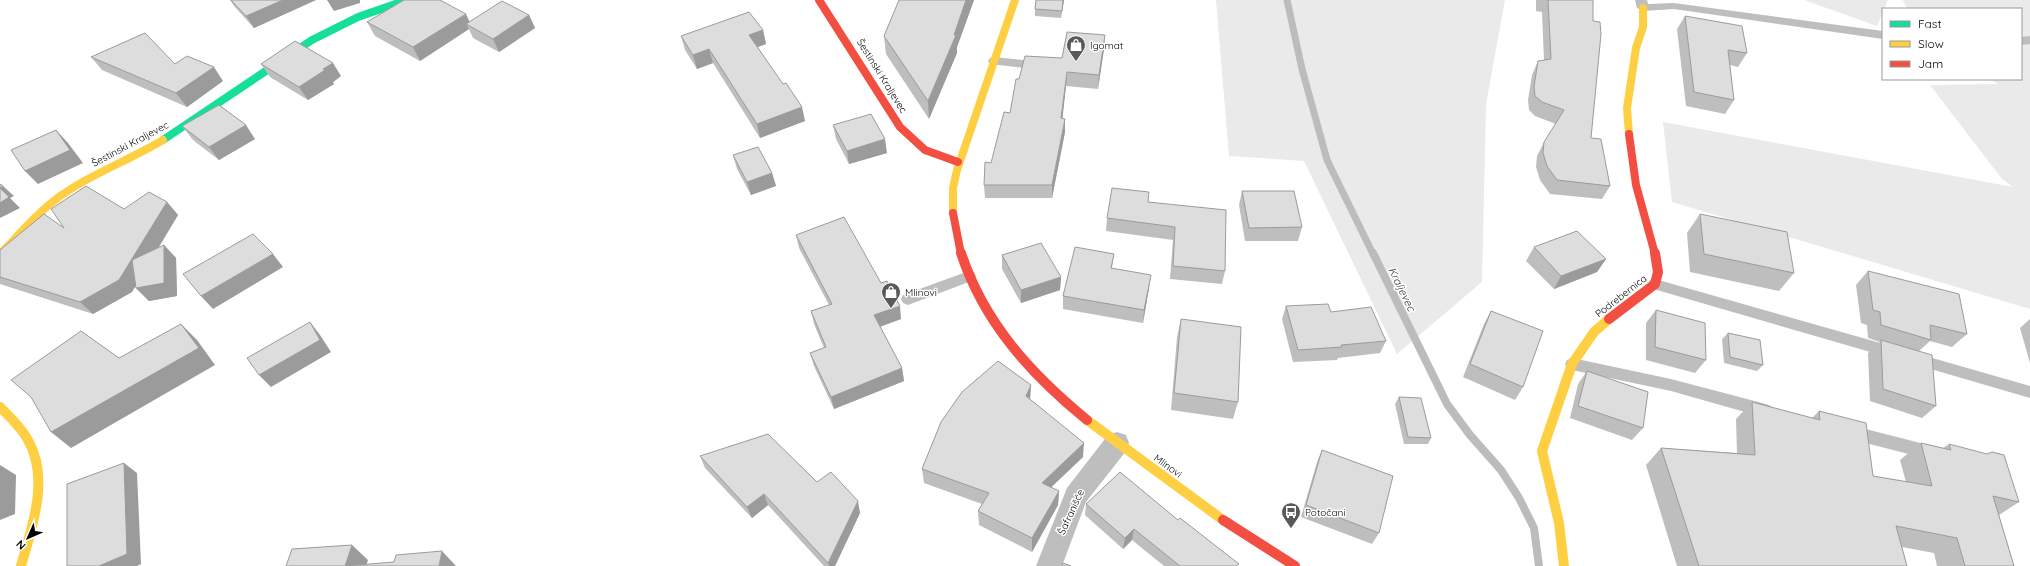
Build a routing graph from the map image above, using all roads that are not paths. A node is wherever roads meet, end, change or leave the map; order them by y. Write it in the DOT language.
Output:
graph roads {
  1 [pos="407,0"];
  2 [pos="819,0"];
  3 [pos="1015,0"];
  4 [pos="1642,4"];
  5 [pos="1882,35"];
  6 [pos="994,61"];
  7 [pos="1041,66"];
  8 [pos="958,162"];
  9 [pos="0,254"];
  10 [pos="969,276"];
  11 [pos="1655,284"];
  12 [pos="908,299"];
  13 [pos="1572,364"];
  14 [pos="2030,392"];
  15 [pos="0,407"];
  16 [pos="1780,415"];
  17 [pos="1832,428"];
  18 [pos="1117,443"];
  19 [pos="1943,456"];
  20 [pos="21,566"];
  21 [pos="1049,566"];
  22 [pos="1295,566"];
  23 [pos="1564,566"];
  1 -- 9 [label="street, Šestinski Kraljevec"];
  2 -- 8 [label="street, Šestinski Kraljevec"];
  3 -- 6 [label="street, Mlinovi"];
  4 -- 5 [label="lane"];
  4 -- 11 [label="street, Podrebernica"];
  6 -- 7 [label="lane"];
  6 -- 8 [label="street, Mlinovi"];
  8 -- 10 [label="street, Mlinovi"];
  10 -- 12 [label="lane"];
  10 -- 18 [label="street, Mlinovi"];
  11 -- 13 [label="street, Podrebernica"];
  11 -- 14 [label="lane"];
  13 -- 16 [label="lane"];
  13 -- 23 [label="street, Podrebernica"];
  15 -- 20 [label="street"];
  17 -- 19 [label="lane"];
  18 -- 21 [label="street, Šafranišće"];
  18 -- 22 [label="street, Mlinovi"];
}
